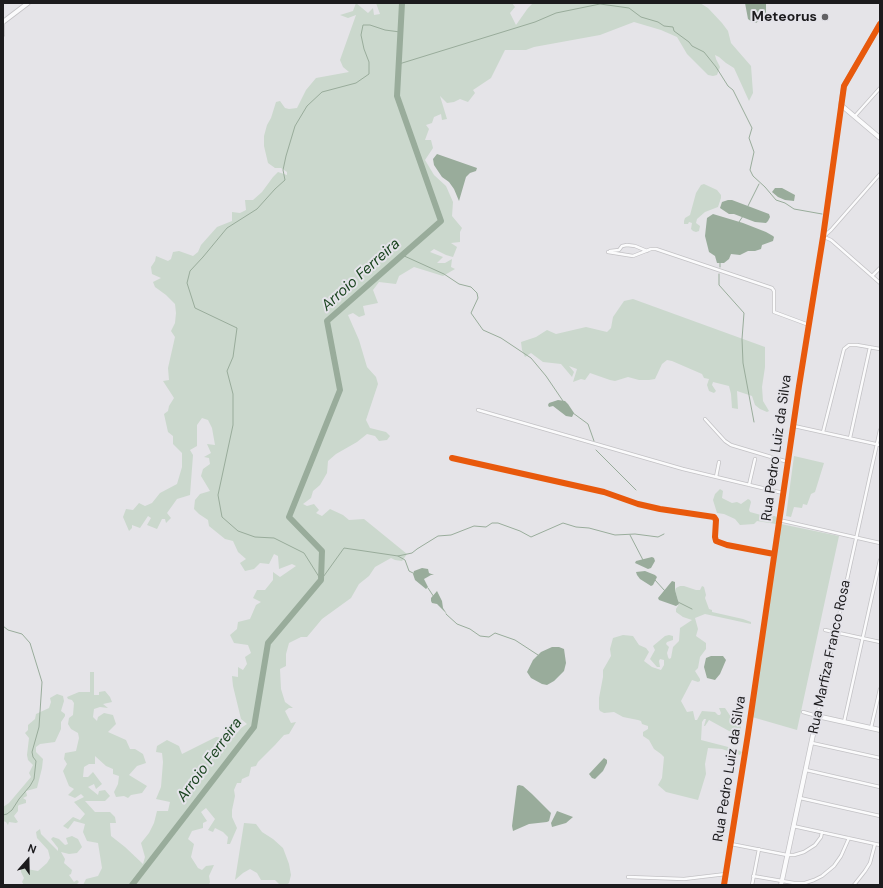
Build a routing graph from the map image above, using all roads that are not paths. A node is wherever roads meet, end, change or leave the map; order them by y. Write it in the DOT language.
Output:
graph roads {
  1 [pos="28,3"];
  2 [pos="3,22"];
  3 [pos="880,24"];
  4 [pos="3,35"];
  5 [pos="880,88"];
  6 [pos="841,104"];
  7 [pos="855,116"];
  8 [pos="880,138"];
  9 [pos="880,174"];
  10 [pos="823,237"];
  11 [pos="647,251"];
  12 [pos="880,268"];
  13 [pos="872,276"];
  14 [pos="880,283"];
  15 [pos="809,325"];
  16 [pos="870,346"];
  17 [pos="880,349"];
  18 [pos="478,410"];
  19 [pos="705,419"];
  20 [pos="794,426"];
  21 [pos="880,430"];
  22 [pos="823,432"];
  23 [pos="850,438"];
  24 [pos="878,444"];
  25 [pos="452,458"];
  26 [pos="755,459"];
  27 [pos="719,462"];
  28 [pos="788,462"];
  29 [pos="716,477"];
  30 [pos="749,486"];
  31 [pos="783,493"];
  32 [pos="779,520"];
  33 [pos="856,537"];
  34 [pos="880,543"];
  35 [pos="774,554"];
  36 [pos="880,560"];
  37 [pos="825,630"];
  38 [pos="835,632"];
  39 [pos="863,638"];
  40 [pos="880,642"];
  41 [pos="880,689"];
  42 [pos="803,712"];
  43 [pos="817,716"];
  44 [pos="844,722"];
  45 [pos="871,728"];
  46 [pos="880,730"];
  47 [pos="811,743"];
  48 [pos="880,758"];
  49 [pos="805,769"];
  50 [pos="880,787"];
  51 [pos="799,798"];
  52 [pos="880,816"];
  53 [pos="793,826"];
  54 [pos="822,832"];
  55 [pos="849,838"];
  56 [pos="731,844"];
  57 [pos="875,844"];
  58 [pos="880,845"];
  59 [pos="759,849"];
  60 [pos="787,855"];
  61 [pos="726,874"];
  62 [pos="754,876"];
  63 [pos="628,877"];
  64 [pos="781,883"];
  65 [pos="795,884"];
  66 [pos="724,885"];
  67 [pos="752,885"];
  68 [pos="854,885"];
  1 -- 2 [label="street"];
  2 -- 4 [label="street"];
  3 -- 6 [label="street, Rua Pedro Luiz da Silva"];
  5 -- 7 [label="street"];
  6 -- 7 [label="street"];
  6 -- 10 [label="street, Rua Pedro Luiz da Silva"];
  7 -- 8 [label="street"];
  9 -- 10 [label="street"];
  10 -- 13 [label="street"];
  10 -- 15 [label="street, Rua Pedro Luiz da Silva"];
  11 -- 11 [label="street"];
  11 -- 15 [label="street"];
  12 -- 13 [label="street"];
  13 -- 14 [label="street"];
  15 -- 20 [label="street, Rua Pedro Luiz da Silva"];
  16 -- 17 [label="street"];
  16 -- 22 [label="street"];
  16 -- 23 [label="street"];
  18 -- 29 [label="street"];
  19 -- 28 [label="street"];
  20 -- 22 [label="street"];
  20 -- 28 [label="street, Rua Pedro Luiz da Silva"];
  21 -- 24 [label="street, Rua Marfiza Franco Rosa"];
  22 -- 23 [label="street"];
  23 -- 24 [label="street"];
  24 -- 33 [label="street, Rua Marfiza Franco Rosa"];
  25 -- 35 [label="street"];
  26 -- 30 [label="street"];
  27 -- 29 [label="street"];
  28 -- 31 [label="street, Rua Pedro Luiz da Silva"];
  29 -- 30 [label="street"];
  30 -- 31 [label="street"];
  31 -- 32 [label="street, Rua Pedro Luiz da Silva"];
  32 -- 33 [label="street"];
  32 -- 35 [label="street, Rua Pedro Luiz da Silva"];
  33 -- 34 [label="street"];
  33 -- 38 [label="street, Rua Marfiza Franco Rosa"];
  35 -- 56 [label="street, Rua Pedro Luiz da Silva"];
  36 -- 39 [label="street"];
  37 -- 38 [label="street"];
  38 -- 39 [label="street"];
  38 -- 43 [label="street, Rua Marfiza Franco Rosa"];
  39 -- 40 [label="street"];
  39 -- 44 [label="street"];
  41 -- 45 [label="street"];
  42 -- 43 [label="street"];
  43 -- 44 [label="street"];
  43 -- 47 [label="street, Rua Marfiza Franco Rosa"];
  44 -- 45 [label="street"];
  45 -- 46 [label="street"];
  47 -- 48 [label="street"];
  47 -- 49 [label="street, Rua Marfiza Franco Rosa"];
  49 -- 50 [label="street"];
  49 -- 51 [label="street, Rua Marfiza Franco Rosa"];
  51 -- 52 [label="street"];
  51 -- 53 [label="street, Rua Marfiza Franco Rosa"];
  53 -- 54 [label="street"];
  53 -- 60 [label="street, Rua Marfiza Franco Rosa"];
  54 -- 55 [label="street"];
  54 -- 60 [label="street"];
  55 -- 57 [label="street"];
  55 -- 65 [label="street"];
  56 -- 59 [label="street"];
  56 -- 61 [label="street, Rua Pedro Luiz da Silva"];
  57 -- 58 [label="street"];
  57 -- 68 [label="street"];
  59 -- 60 [label="street"];
  59 -- 62 [label="street"];
  60 -- 64 [label="street, Rua Marfiza Franco Rosa"];
  61 -- 63 [label="street"];
  61 -- 66 [label="street, Rua Pedro Luiz da Silva"];
  62 -- 64 [label="street"];
  62 -- 67 [label="street"];
  64 -- 65 [label="street"];
}
